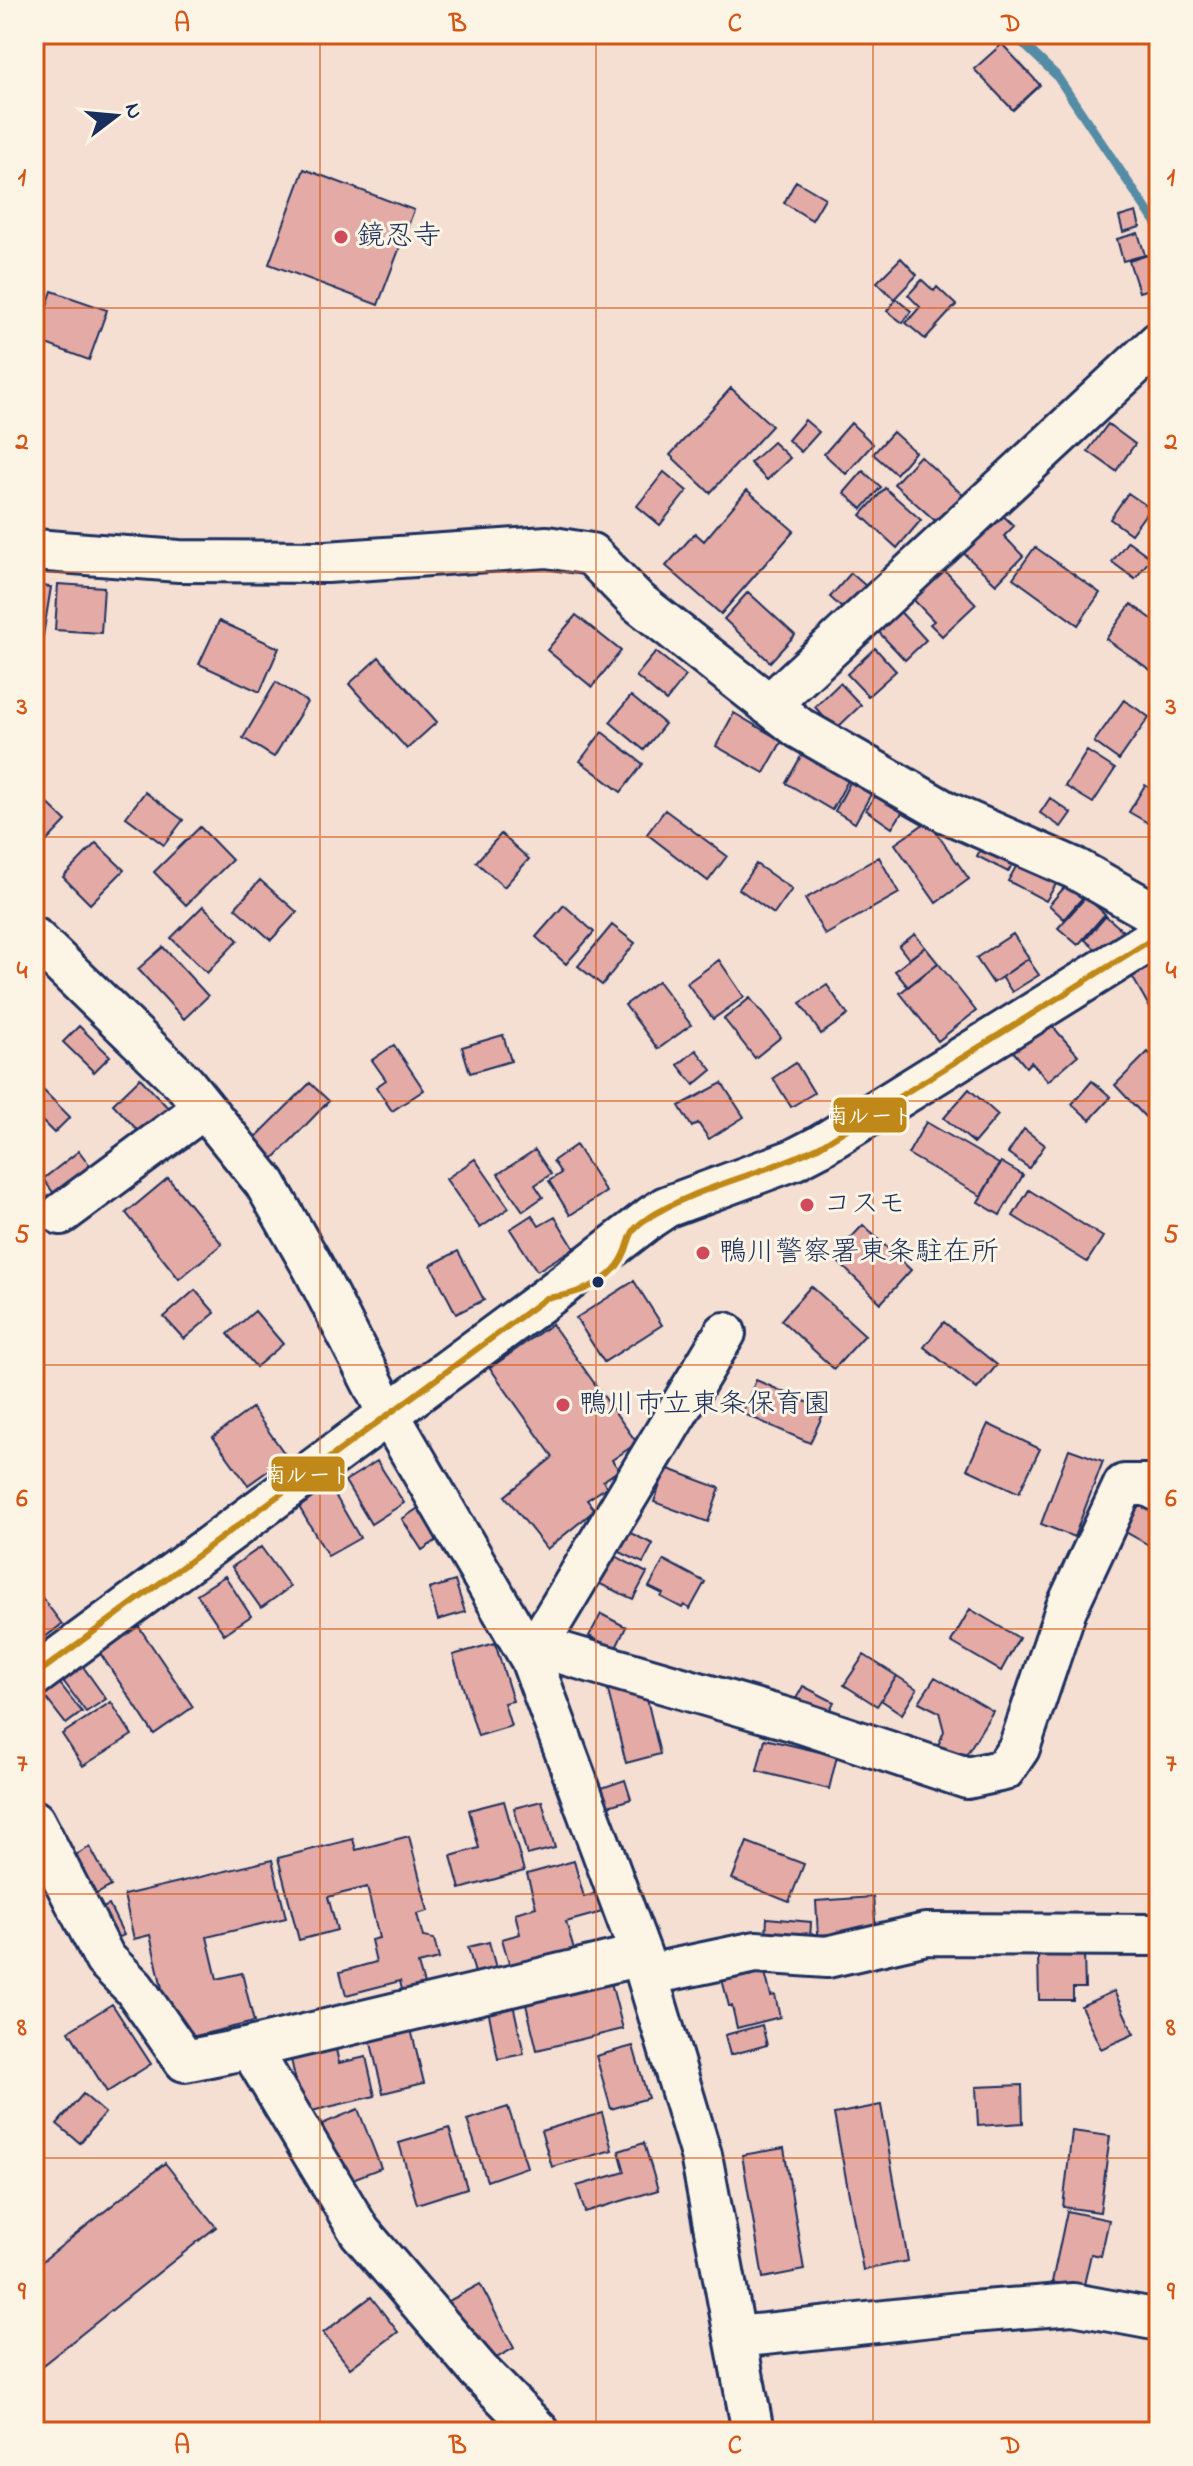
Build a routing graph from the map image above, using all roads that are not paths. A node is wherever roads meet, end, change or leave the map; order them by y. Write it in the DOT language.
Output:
graph roads {
  1 [pos="1159,342"];
  2 [pos="34,550"];
  3 [pos="769,705"];
  4 [pos="1159,916"];
  5 [pos="1159,935"];
  6 [pos="34,938"];
  7 [pos="204,1108"];
  8 [pos="61,1214"];
  9 [pos="725,1333"];
  10 [pos="388,1413"];
  11 [pos="1159,1491"];
  12 [pos="534,1652"];
  13 [pos="34,1676"];
  14 [pos="34,1821"];
  15 [pos="1159,1935"];
  16 [pos="644,1965"];
  17 [pos="250,2048"];
  18 [pos="1159,2320"];
  19 [pos="737,2337"];
  20 [pos="539,2432"];
  21 [pos="753,2432"];
  1 -- 3 [label="street"];
  2 -- 3 [label="street"];
  3 -- 4 [label="street"];
  5 -- 10 [label="street"];
  6 -- 7 [label="street"];
  7 -- 8 [label="street"];
  7 -- 10 [label="street"];
  9 -- 12 [label="street"];
  10 -- 12 [label="street"];
  10 -- 13 [label="street"];
  11 -- 12 [label="street"];
  12 -- 16 [label="street"];
  14 -- 17 [label="street"];
  15 -- 16 [label="street"];
  16 -- 17 [label="street"];
  16 -- 19 [label="street"];
  17 -- 20 [label="street"];
  18 -- 19 [label="street"];
  19 -- 21 [label="street"];
}
